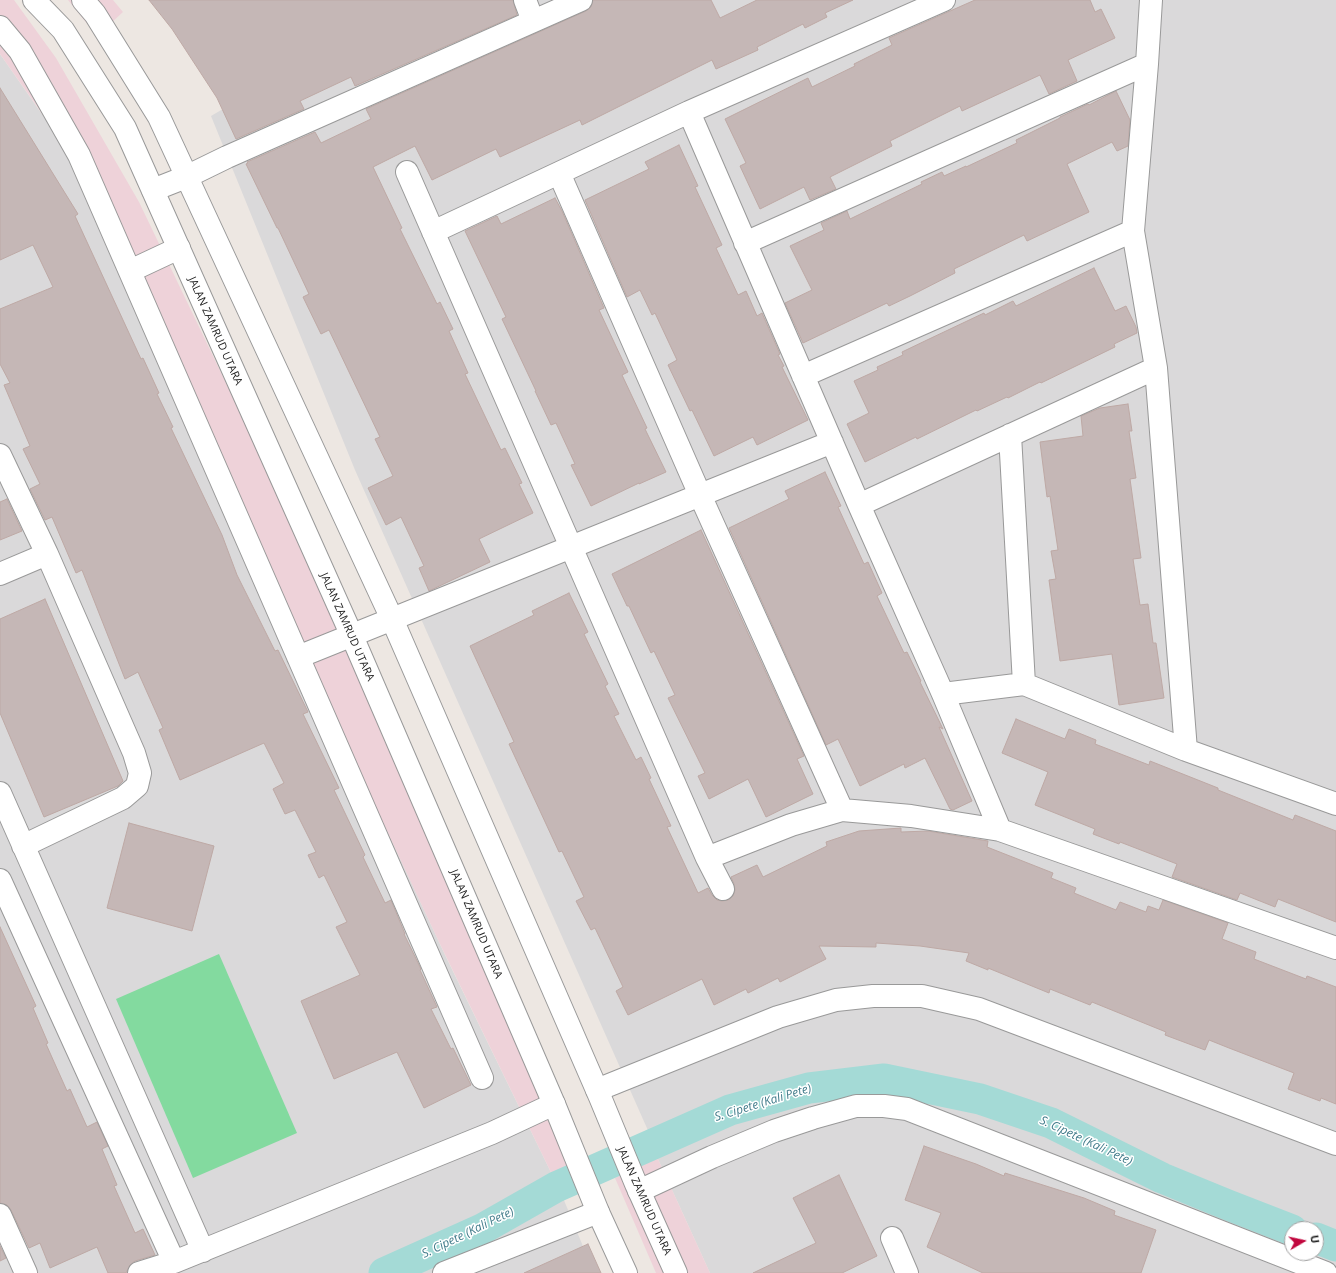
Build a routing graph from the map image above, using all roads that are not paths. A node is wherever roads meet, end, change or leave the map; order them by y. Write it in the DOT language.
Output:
graph roads {
  1 [pos="34,0"];
  2 [pos="83,0"];
  3 [pos="525,0"];
  4 [pos="581,0"];
  5 [pos="944,0"];
  6 [pos="1151,0"];
  7 [pos="533,21"];
  8 [pos="0,27"];
  9 [pos="1147,64"];
  10 [pos="689,112"];
  11 [pos="407,172"];
  12 [pos="559,173"];
  13 [pos="186,177"];
  14 [pos="153,190"];
  15 [pos="1133,231"];
  16 [pos="433,232"];
  17 [pos="745,243"];
  18 [pos="179,248"];
  19 [pos="130,272"];
  20 [pos="1156,368"];
  21 [pos="803,376"];
  22 [pos="1010,435"];
  23 [pos="832,442"];
  24 [pos="0,455"];
  25 [pos="700,495"];
  26 [pos="859,505"];
  27 [pos="571,547"];
  28 [pos="46,554"];
  29 [pos="0,574"];
  30 [pos="392,619"];
  31 [pos="352,636"];
  32 [pos="298,657"];
  33 [pos="1024,684"];
  34 [pos="943,694"];
  35 [pos="1186,750"];
  36 [pos="0,793"];
  37 [pos="1336,804"];
  38 [pos="842,810"];
  39 [pos="1000,830"];
  40 [pos="23,846"];
  41 [pos="707,858"];
  42 [pos="0,880"];
  43 [pos="723,889"];
  44 [pos="1336,948"];
  45 [pos="482,1078"];
  46 [pos="598,1094"];
  47 [pos="556,1109"];
  48 [pos="1336,1144"];
  49 [pos="637,1187"];
  50 [pos="595,1203"];
  51 [pos="0,1215"];
  52 [pos="892,1238"];
  53 [pos="203,1251"];
  54 [pos="174,1262"];
  55 [pos="26,1273"];
  56 [pos="139,1273"];
  57 [pos="444,1273"];
  58 [pos="626,1273"];
  59 [pos="676,1273"];
  60 [pos="907,1273"];
  61 [pos="1326,1273"];
  1 -- 14 [label="street, JALAN ZAMRUD UTARA"];
  2 -- 13 [label="street, JALAN ZAMRUD UTARA"];
  3 -- 7 [label="street"];
  4 -- 7 [label="street"];
  5 -- 10 [label="street"];
  6 -- 9 [label="street"];
  7 -- 13 [label="street"];
  8 -- 19 [label="street"];
  9 -- 15 [label="street"];
  9 -- 17 [label="street"];
  10 -- 12 [label="street"];
  10 -- 17 [label="street"];
  11 -- 16 [label="street"];
  12 -- 16 [label="street"];
  12 -- 25 [label="street"];
  13 -- 14 [label="street"];
  13 -- 30 [label="street, JALAN ZAMRUD UTARA"];
  14 -- 18 [label="street, JALAN ZAMRUD UTARA"];
  15 -- 20 [label="street"];
  15 -- 21 [label="street"];
  16 -- 27 [label="street"];
  17 -- 21 [label="street"];
  18 -- 19 [label="street"];
  18 -- 31 [label="street, JALAN ZAMRUD UTARA"];
  19 -- 32 [label="street"];
  20 -- 22 [label="street"];
  20 -- 35 [label="street"];
  21 -- 23 [label="street"];
  22 -- 26 [label="street"];
  22 -- 33 [label="street"];
  23 -- 25 [label="street"];
  23 -- 26 [label="street"];
  24 -- 28 [label="street"];
  25 -- 27 [label="street"];
  25 -- 38 [label="street"];
  26 -- 34 [label="street"];
  27 -- 30 [label="street"];
  27 -- 41 [label="street"];
  28 -- 29 [label="street"];
  28 -- 40 [label="street"];
  30 -- 31 [label="street"];
  30 -- 46 [label="street, JALAN ZAMRUD UTARA"];
  31 -- 32 [label="street"];
  31 -- 47 [label="street, JALAN ZAMRUD UTARA"];
  32 -- 45 [label="street"];
  33 -- 34 [label="street"];
  33 -- 35 [label="street"];
  34 -- 39 [label="street"];
  35 -- 37 [label="street"];
  36 -- 40 [label="street"];
  38 -- 39 [label="street"];
  38 -- 41 [label="street"];
  39 -- 44 [label="street"];
  40 -- 53 [label="street"];
  41 -- 43 [label="street"];
  42 -- 54 [label="street"];
  46 -- 48 [label="street"];
  46 -- 49 [label="street, JALAN ZAMRUD UTARA"];
  47 -- 50 [label="street, JALAN ZAMRUD UTARA"];
  47 -- 53 [label="street"];
  49 -- 59 [label="street, JALAN ZAMRUD UTARA"];
  49 -- 61 [label="street"];
  50 -- 57 [label="street"];
  50 -- 58 [label="street, JALAN ZAMRUD UTARA"];
  51 -- 55 [label="street"];
  52 -- 60 [label="street"];
  53 -- 54 [label="street"];
  54 -- 56 [label="street"];
}
